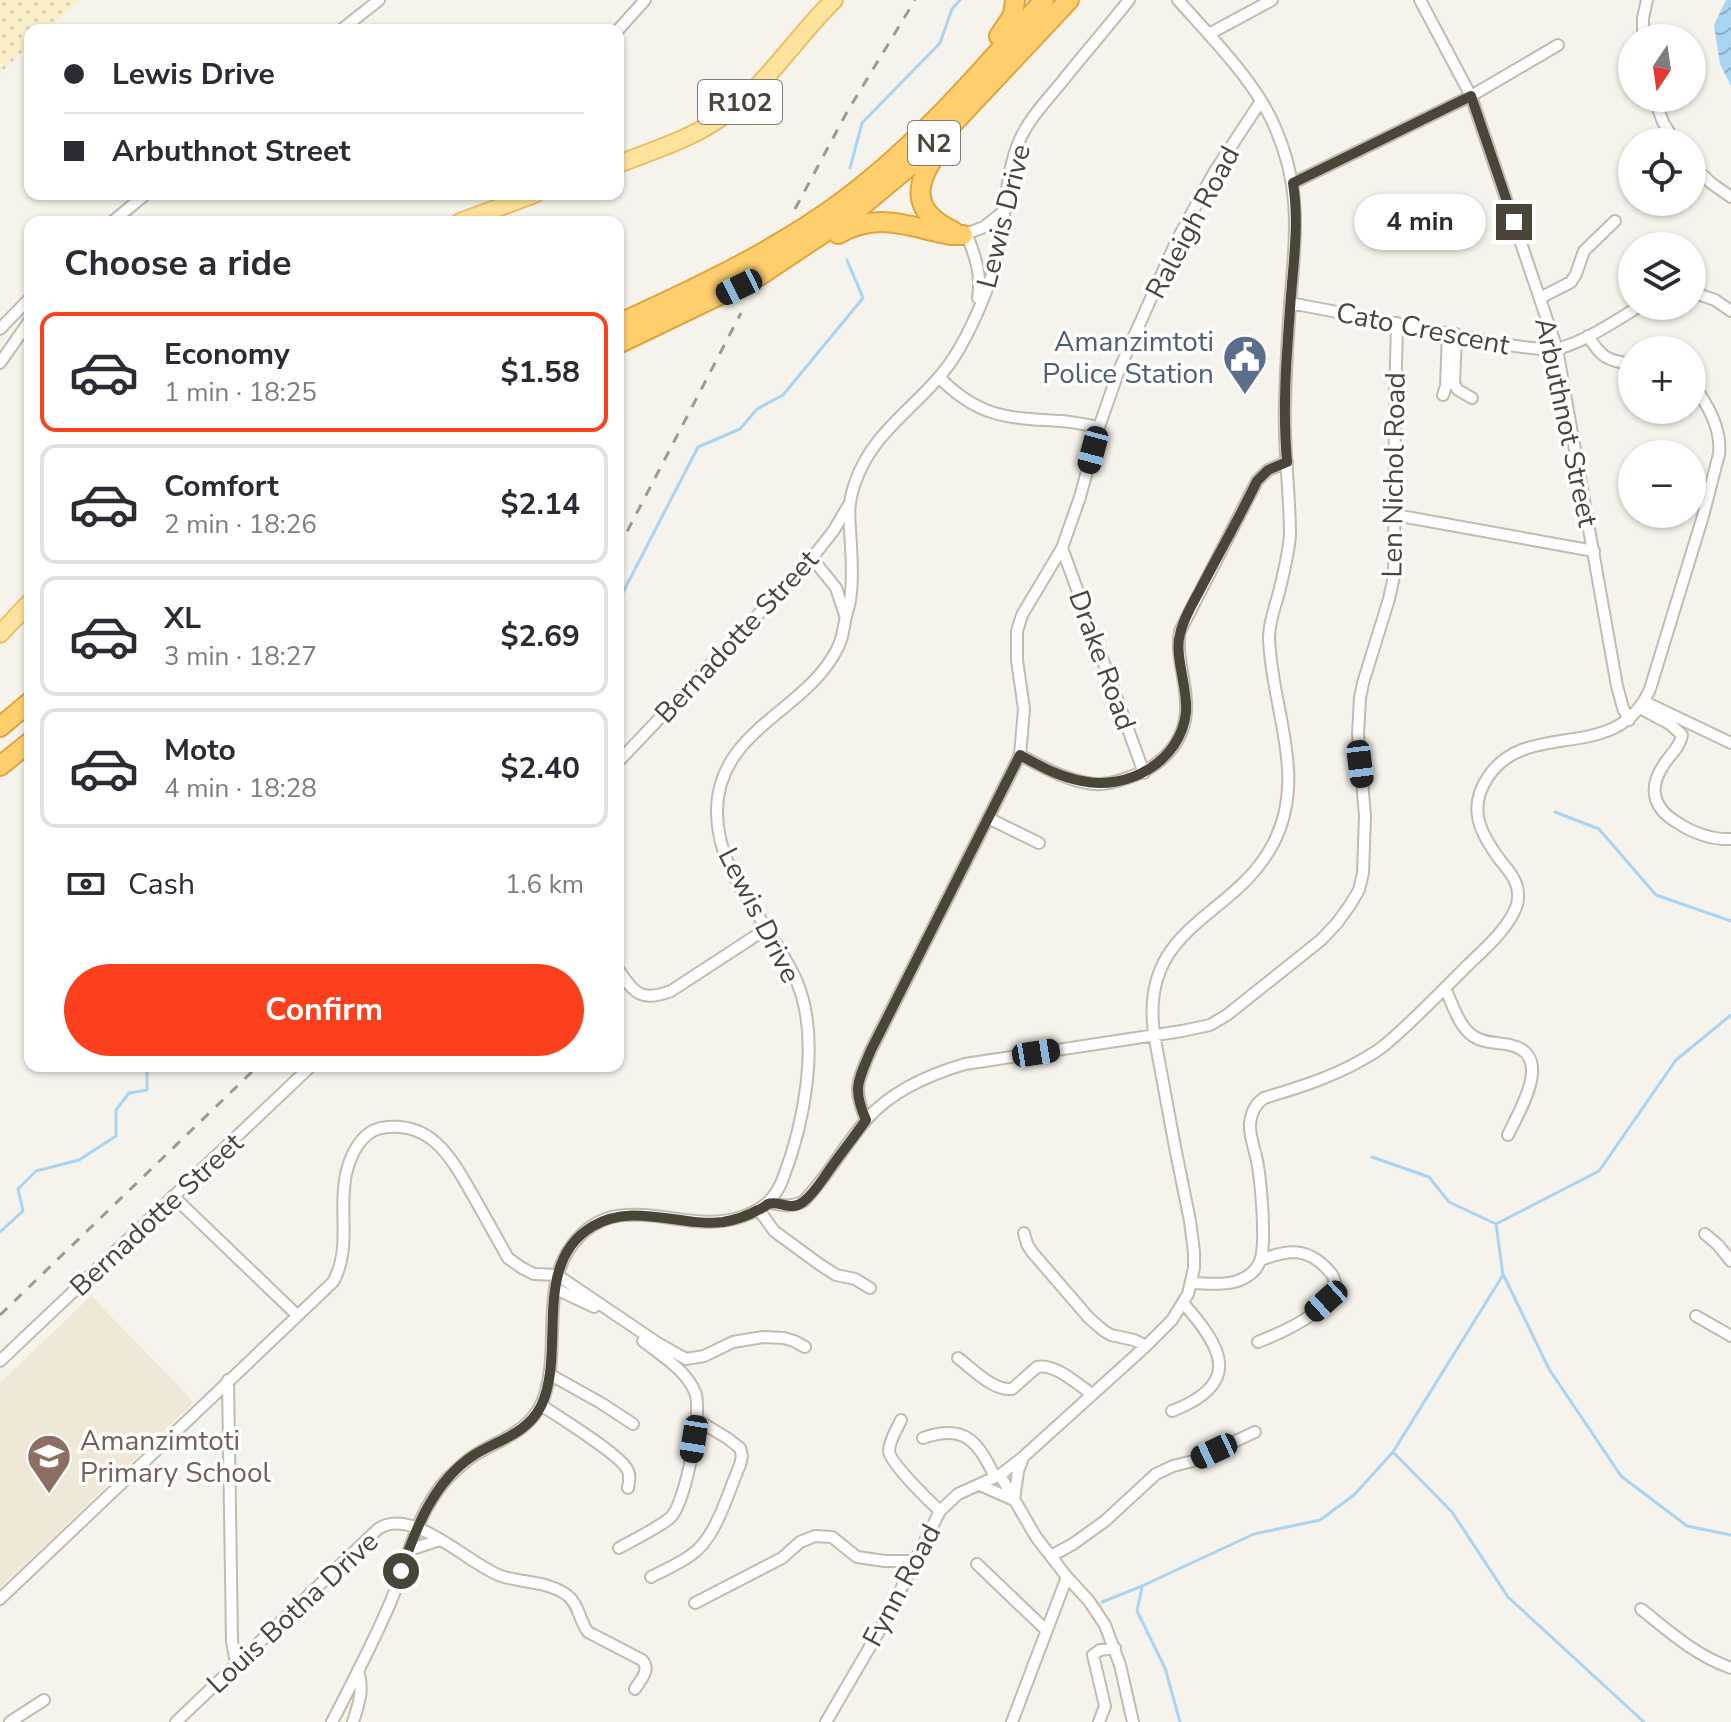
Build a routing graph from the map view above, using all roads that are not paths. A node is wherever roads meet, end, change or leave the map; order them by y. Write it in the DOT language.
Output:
graph roads {
  1 [pos="379,0"];
  2 [pos="645,0"];
  3 [pos="826,0"];
  4 [pos="834,0"];
  5 [pos="1015,0"];
  6 [pos="1044,0"];
  7 [pos="1069,0"];
  8 [pos="1129,0"];
  9 [pos="1167,0"];
  10 [pos="1272,0"];
  11 [pos="1420,0"];
  12 [pos="1647,0"];
  13 [pos="1181,3"];
  14 [pos="816,18"];
  15 [pos="349,24"];
  16 [pos="623,24"];
  17 [pos="1643,24"];
  18 [pos="1209,34"];
  19 [pos="1558,45"];
  20 [pos="983,93"];
  21 [pos="1471,96"];
  22 [pos="1261,101"];
  23 [pos="905,149"];
  24 [pos="624,162"];
  25 [pos="1706,178"];
  26 [pos="1293,183"];
  27 [pos="1731,197"];
  28 [pos="139,200"];
  29 [pos="519,200"];
  30 [pos="1003,212"];
  31 [pos="119,216"];
  32 [pos="476,216"];
  33 [pos="1615,221"];
  34 [pos="965,235"];
  35 [pos="759,276"];
  36 [pos="1706,297"];
  37 [pos="1540,298"];
  38 [pos="1290,303"];
  39 [pos="24,308"];
  40 [pos="1731,311"];
  41 [pos="973,319"];
  42 [pos="1618,319"];
  43 [pos="624,321"];
  44 [pos="1397,323"];
  45 [pos="0,329"];
  46 [pos="24,329"];
  47 [pos="1452,334"];
  48 [pos="1588,336"];
  49 [pos="624,341"];
  50 [pos="1557,349"];
  51 [pos="1618,362"];
  52 [pos="0,363"];
  53 [pos="940,378"];
  54 [pos="1443,395"];
  55 [pos="1472,398"];
  56 [pos="1706,403"];
  57 [pos="1099,427"];
  58 [pos="1287,462"];
  59 [pos="848,506"];
  60 [pos="1395,515"];
  61 [pos="1062,548"];
  62 [pos="1594,551"];
  63 [pos="812,558"];
  64 [pos="24,608"];
  65 [pos="845,616"];
  66 [pos="0,634"];
  67 [pos="1642,705"];
  68 [pos="24,707"];
  69 [pos="1629,720"];
  70 [pos="0,727"];
  71 [pos="1731,743"];
  72 [pos="24,747"];
  73 [pos="1020,755"];
  74 [pos="624,756"];
  75 [pos="0,766"];
  76 [pos="1144,773"];
  77 [pos="988,818"];
  78 [pos="1731,839"];
  79 [pos="1039,843"];
  80 [pos="766,929"];
  81 [pos="624,977"];
  82 [pos="1445,988"];
  83 [pos="1154,1034"];
  84 [pos="305,1072"];
  85 [pos="866,1120"];
  86 [pos="1508,1135"];
  87 [pos="173,1196"];
  88 [pos="771,1203"];
  89 [pos="759,1210"];
  90 [pos="1024,1233"];
  91 [pos="1705,1234"];
  92 [pos="1261,1260"];
  93 [pos="1731,1261"];
  94 [pos="557,1275"];
  95 [pos="1191,1283"];
  96 [pos="870,1288"];
  97 [pos="556,1289"];
  98 [pos="1183,1303"];
  99 [pos="297,1315"];
  100 [pos="1696,1316"];
  101 [pos="1731,1336"];
  102 [pos="1258,1342"];
  103 [pos="1146,1346"];
  104 [pos="805,1347"];
  105 [pos="958,1358"];
  106 [pos="0,1361"];
  107 [pos="549,1374"];
  108 [pos="228,1380"];
  109 [pos="1092,1394"];
  110 [pos="541,1405"];
  111 [pos="1172,1411"];
  112 [pos="697,1420"];
  113 [pos="901,1420"];
  114 [pos="633,1424"];
  115 [pos="1255,1432"];
  116 [pos="923,1438"];
  117 [pos="1022,1458"];
  118 [pos="998,1476"];
  119 [pos="980,1485"];
  120 [pos="628,1488"];
  121 [pos="1014,1500"];
  122 [pos="940,1511"];
  123 [pos="416,1528"];
  124 [pos="440,1540"];
  125 [pos="619,1548"];
  126 [pos="409,1550"];
  127 [pos="1051,1556"];
  128 [pos="915,1561"];
  129 [pos="977,1564"];
  130 [pos="651,1577"];
  131 [pos="1067,1577"];
  132 [pos="0,1599"];
  133 [pos="695,1603"];
  134 [pos="1641,1609"];
  135 [pos="1046,1630"];
  136 [pos="1115,1648"];
  137 [pos="236,1663"];
  138 [pos="1731,1668"];
  139 [pos="358,1670"];
  140 [pos="635,1689"];
  141 [pos="44,1700"];
  142 [pos="10,1722"];
  143 [pos="176,1722"];
  144 [pos="332,1722"];
  145 [pos="353,1722"];
  146 [pos="826,1722"];
  147 [pos="1012,1722"];
  148 [pos="1099,1722"];
  149 [pos="1133,1722"];
  1 -- 15 [label="street"];
  2 -- 16 [label="street"];
  3 -- 14 [label="main road"];
  4 -- 14 [label="main road, R102"];
  5 -- 23 [label="highway"];
  6 -- 23 [label="highway, N2"];
  7 -- 20 [label="highway, N2"];
  8 -- 30 [label="street, Lewis Drive"];
  9 -- 13 [label="street"];
  10 -- 18 [label="street"];
  11 -- 21 [label="street, Arbuthnot Street"];
  12 -- 17 [label="street"];
  13 -- 18 [label="street, Fynn Road"];
  14 -- 24 [label="main road, R102"];
  18 -- 22 [label="street, Fynn Road"];
  19 -- 21 [label="street"];
  20 -- 34 [label="highway"];
  20 -- 35 [label="highway, N2"];
  21 -- 26 [label="street"];
  21 -- 37 [label="street, Arbuthnot Street"];
  22 -- 26 [label="street, Fynn Road"];
  22 -- 57 [label="street, Raleigh Road"];
  23 -- 43 [label="highway, N2"];
  25 -- 27 [label="street"];
  26 -- 38 [label="street, Fynn Road"];
  28 -- 31 [label="street"];
  29 -- 32 [label="main road"];
  30 -- 34 [label="street"];
  30 -- 41 [label="street, Lewis Drive"];
  33 -- 37 [label="street"];
  34 -- 35 [label="highway"];
  34 -- 41 [label="street"];
  35 -- 49 [label="highway, N2"];
  36 -- 40 [label="street"];
  37 -- 50 [label="street, Arbuthnot Street"];
  38 -- 44 [label="street, Cato Crescent"];
  38 -- 58 [label="street, Fynn Road"];
  39 -- 45 [label="street"];
  41 -- 53 [label="street, Lewis Drive"];
  42 -- 48 [label="street"];
  44 -- 47 [label="street, Cato Crescent"];
  44 -- 60 [label="street, Len Nichol Road"];
  46 -- 52 [label="street"];
  47 -- 50 [label="street, Cato Crescent"];
  47 -- 54 [label="street"];
  47 -- 55 [label="street"];
  48 -- 50 [label="street"];
  48 -- 51 [label="street"];
  50 -- 62 [label="street, Arbuthnot Street"];
  53 -- 57 [label="street"];
  53 -- 59 [label="street, Lewis Drive"];
  56 -- 67 [label="street"];
  57 -- 61 [label="street, Raleigh Road"];
  58 -- 76 [label="street"];
  58 -- 83 [label="street, Fynn Road"];
  59 -- 63 [label="street, Bernadotte Street"];
  59 -- 65 [label="street, Lewis Drive"];
  60 -- 62 [label="street"];
  60 -- 83 [label="street, Len Nichol Road"];
  61 -- 73 [label="street, Raleigh Road"];
  61 -- 76 [label="street, Drake Road"];
  62 -- 69 [label="street, Arbuthnot Street"];
  63 -- 65 [label="street"];
  63 -- 74 [label="street, Bernadotte Street"];
  64 -- 66 [label="main road"];
  65 -- 80 [label="street, Lewis Drive"];
  67 -- 69 [label="street"];
  67 -- 71 [label="street"];
  67 -- 78 [label="street"];
  68 -- 70 [label="highway"];
  69 -- 82 [label="street"];
  72 -- 75 [label="highway"];
  73 -- 76 [label="street"];
  73 -- 77 [label="street"];
  77 -- 79 [label="street"];
  77 -- 85 [label="street"];
  80 -- 81 [label="street"];
  80 -- 88 [label="street, Lewis Drive"];
  82 -- 86 [label="street"];
  82 -- 92 [label="street"];
  83 -- 85 [label="street, Len Nichol Road"];
  83 -- 95 [label="street, Fynn Road"];
  84 -- 87 [label="street, Bernadotte Street"];
  85 -- 88 [label="street, Len Nichol Road"];
  87 -- 99 [label="street"];
  87 -- 106 [label="street, Bernadotte Street"];
  88 -- 89 [label="street"];
  89 -- 94 [label="street"];
  89 -- 96 [label="street"];
  90 -- 103 [label="street"];
  91 -- 93 [label="street"];
  92 -- 95 [label="street"];
  92 -- 102 [label="street"];
  94 -- 97 [label="street"];
  94 -- 99 [label="street"];
  94 -- 104 [label="street"];
  95 -- 98 [label="street, Fynn Road"];
  97 -- 107 [label="street"];
  97 -- 112 [label="street"];
  98 -- 103 [label="street, Fynn Road"];
  98 -- 111 [label="street"];
  99 -- 108 [label="street"];
  100 -- 101 [label="street"];
  103 -- 109 [label="street, Fynn Road"];
  105 -- 109 [label="street"];
  107 -- 110 [label="street"];
  107 -- 114 [label="street"];
  108 -- 132 [label="street"];
  108 -- 137 [label="street"];
  109 -- 117 [label="street, Fynn Road"];
  110 -- 120 [label="street"];
  110 -- 123 [label="street"];
  112 -- 125 [label="street"];
  112 -- 130 [label="street"];
  113 -- 122 [label="street"];
  115 -- 127 [label="street"];
  116 -- 118 [label="street"];
  117 -- 118 [label="street, Fynn Road"];
  117 -- 121 [label="street"];
  118 -- 119 [label="street, Fynn Road"];
  118 -- 121 [label="street"];
  119 -- 121 [label="street"];
  119 -- 122 [label="street, Fynn Road"];
  121 -- 127 [label="street"];
  122 -- 128 [label="street, Fynn Road"];
  123 -- 124 [label="street"];
  123 -- 126 [label="street"];
  123 -- 137 [label="street, Louis Botha Drive"];
  124 -- 126 [label="street"];
  124 -- 140 [label="street"];
  126 -- 139 [label="street"];
  127 -- 131 [label="street"];
  128 -- 133 [label="street"];
  128 -- 146 [label="street, Fynn Road"];
  129 -- 135 [label="street"];
  131 -- 135 [label="street"];
  131 -- 136 [label="street"];
  134 -- 138 [label="street"];
  135 -- 147 [label="street"];
  136 -- 148 [label="street"];
  136 -- 149 [label="street"];
  137 -- 143 [label="street, Louis Botha Drive"];
  139 -- 144 [label="street"];
  139 -- 145 [label="street"];
  141 -- 142 [label="street"];
}
